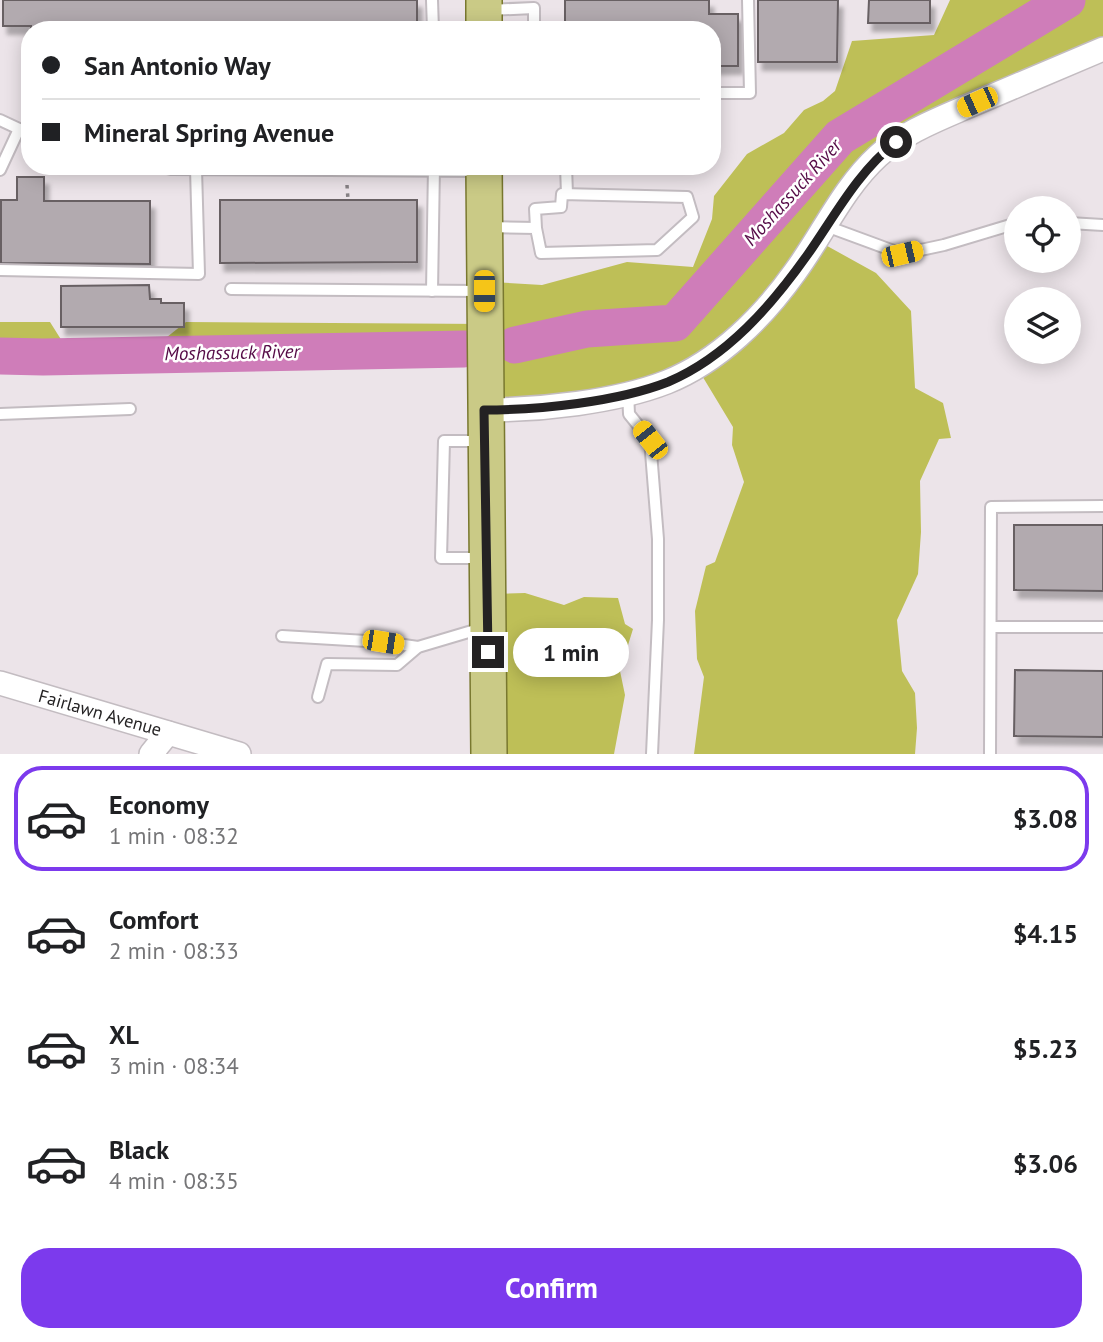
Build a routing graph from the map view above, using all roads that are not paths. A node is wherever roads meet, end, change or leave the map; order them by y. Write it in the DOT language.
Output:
graph roads {
  1 [pos="432,0"];
  2 [pos="748,0"];
  3 [pos="534,4"];
  4 [pos="484,13"];
  5 [pos="432,21"];
  6 [pos="1103,49"];
  7 [pos="721,93"];
  8 [pos="0,120"];
  9 [pos="19,129"];
  10 [pos="0,170"];
  11 [pos="197,175"];
  12 [pos="434,175"];
  13 [pos="484,175"];
  14 [pos="566,175"];
  15 [pos="566,194"];
  16 [pos="1081,224"];
  17 [pos="1103,225"];
  18 [pos="825,226"];
  19 [pos="484,227"];
  20 [pos="1004,227"];
  21 [pos="536,228"];
  22 [pos="0,270"];
  23 [pos="231,289"];
  24 [pos="432,291"];
  25 [pos="484,291"];
  26 [pos="628,393"];
  27 [pos="130,410"];
  28 [pos="0,414"];
  29 [pos="485,425"];
  30 [pos="1103,506"];
  31 [pos="487,558"];
  32 [pos="488,626"];
  33 [pos="991,627"];
  34 [pos="1103,627"];
  35 [pos="282,636"];
  36 [pos="418,647"];
  37 [pos="0,683"];
  38 [pos="317,697"];
  39 [pos="168,733"];
  40 [pos="151,754"];
  41 [pos="239,754"];
  42 [pos="489,754"];
  43 [pos="652,754"];
  44 [pos="990,754"];
  1 -- 5 [label="lane"];
  2 -- 7 [label="lane"];
  3 -- 4 [label="lane"];
  6 -- 18 [label="street"];
  8 -- 9 [label="lane"];
  9 -- 10 [label="lane"];
  11 -- 22 [label="lane"];
  12 -- 24 [label="lane"];
  13 -- 19 [label="main road"];
  14 -- 15 [label="lane"];
  15 -- 21 [label="lane"];
  15 -- 21 [label="lane"];
  16 -- 17 [label="lane"];
  18 -- 20 [label="lane"];
  18 -- 26 [label="street"];
  19 -- 21 [label="lane"];
  19 -- 25 [label="main road"];
  23 -- 24 [label="lane"];
  24 -- 25 [label="lane"];
  25 -- 29 [label="main road"];
  26 -- 29 [label="street"];
  26 -- 43 [label="lane"];
  27 -- 28 [label="lane"];
  29 -- 31 [label="main road"];
  29 -- 31 [label="lane"];
  30 -- 33 [label="lane"];
  31 -- 32 [label="main road"];
  32 -- 36 [label="lane"];
  32 -- 42 [label="main road"];
  33 -- 34 [label="lane"];
  33 -- 44 [label="lane"];
  35 -- 36 [label="lane"];
  36 -- 38 [label="lane"];
  37 -- 39 [label="street, Fairlawn Avenue"];
  39 -- 40 [label="street"];
  39 -- 41 [label="street, Fairlawn Avenue"];
}
